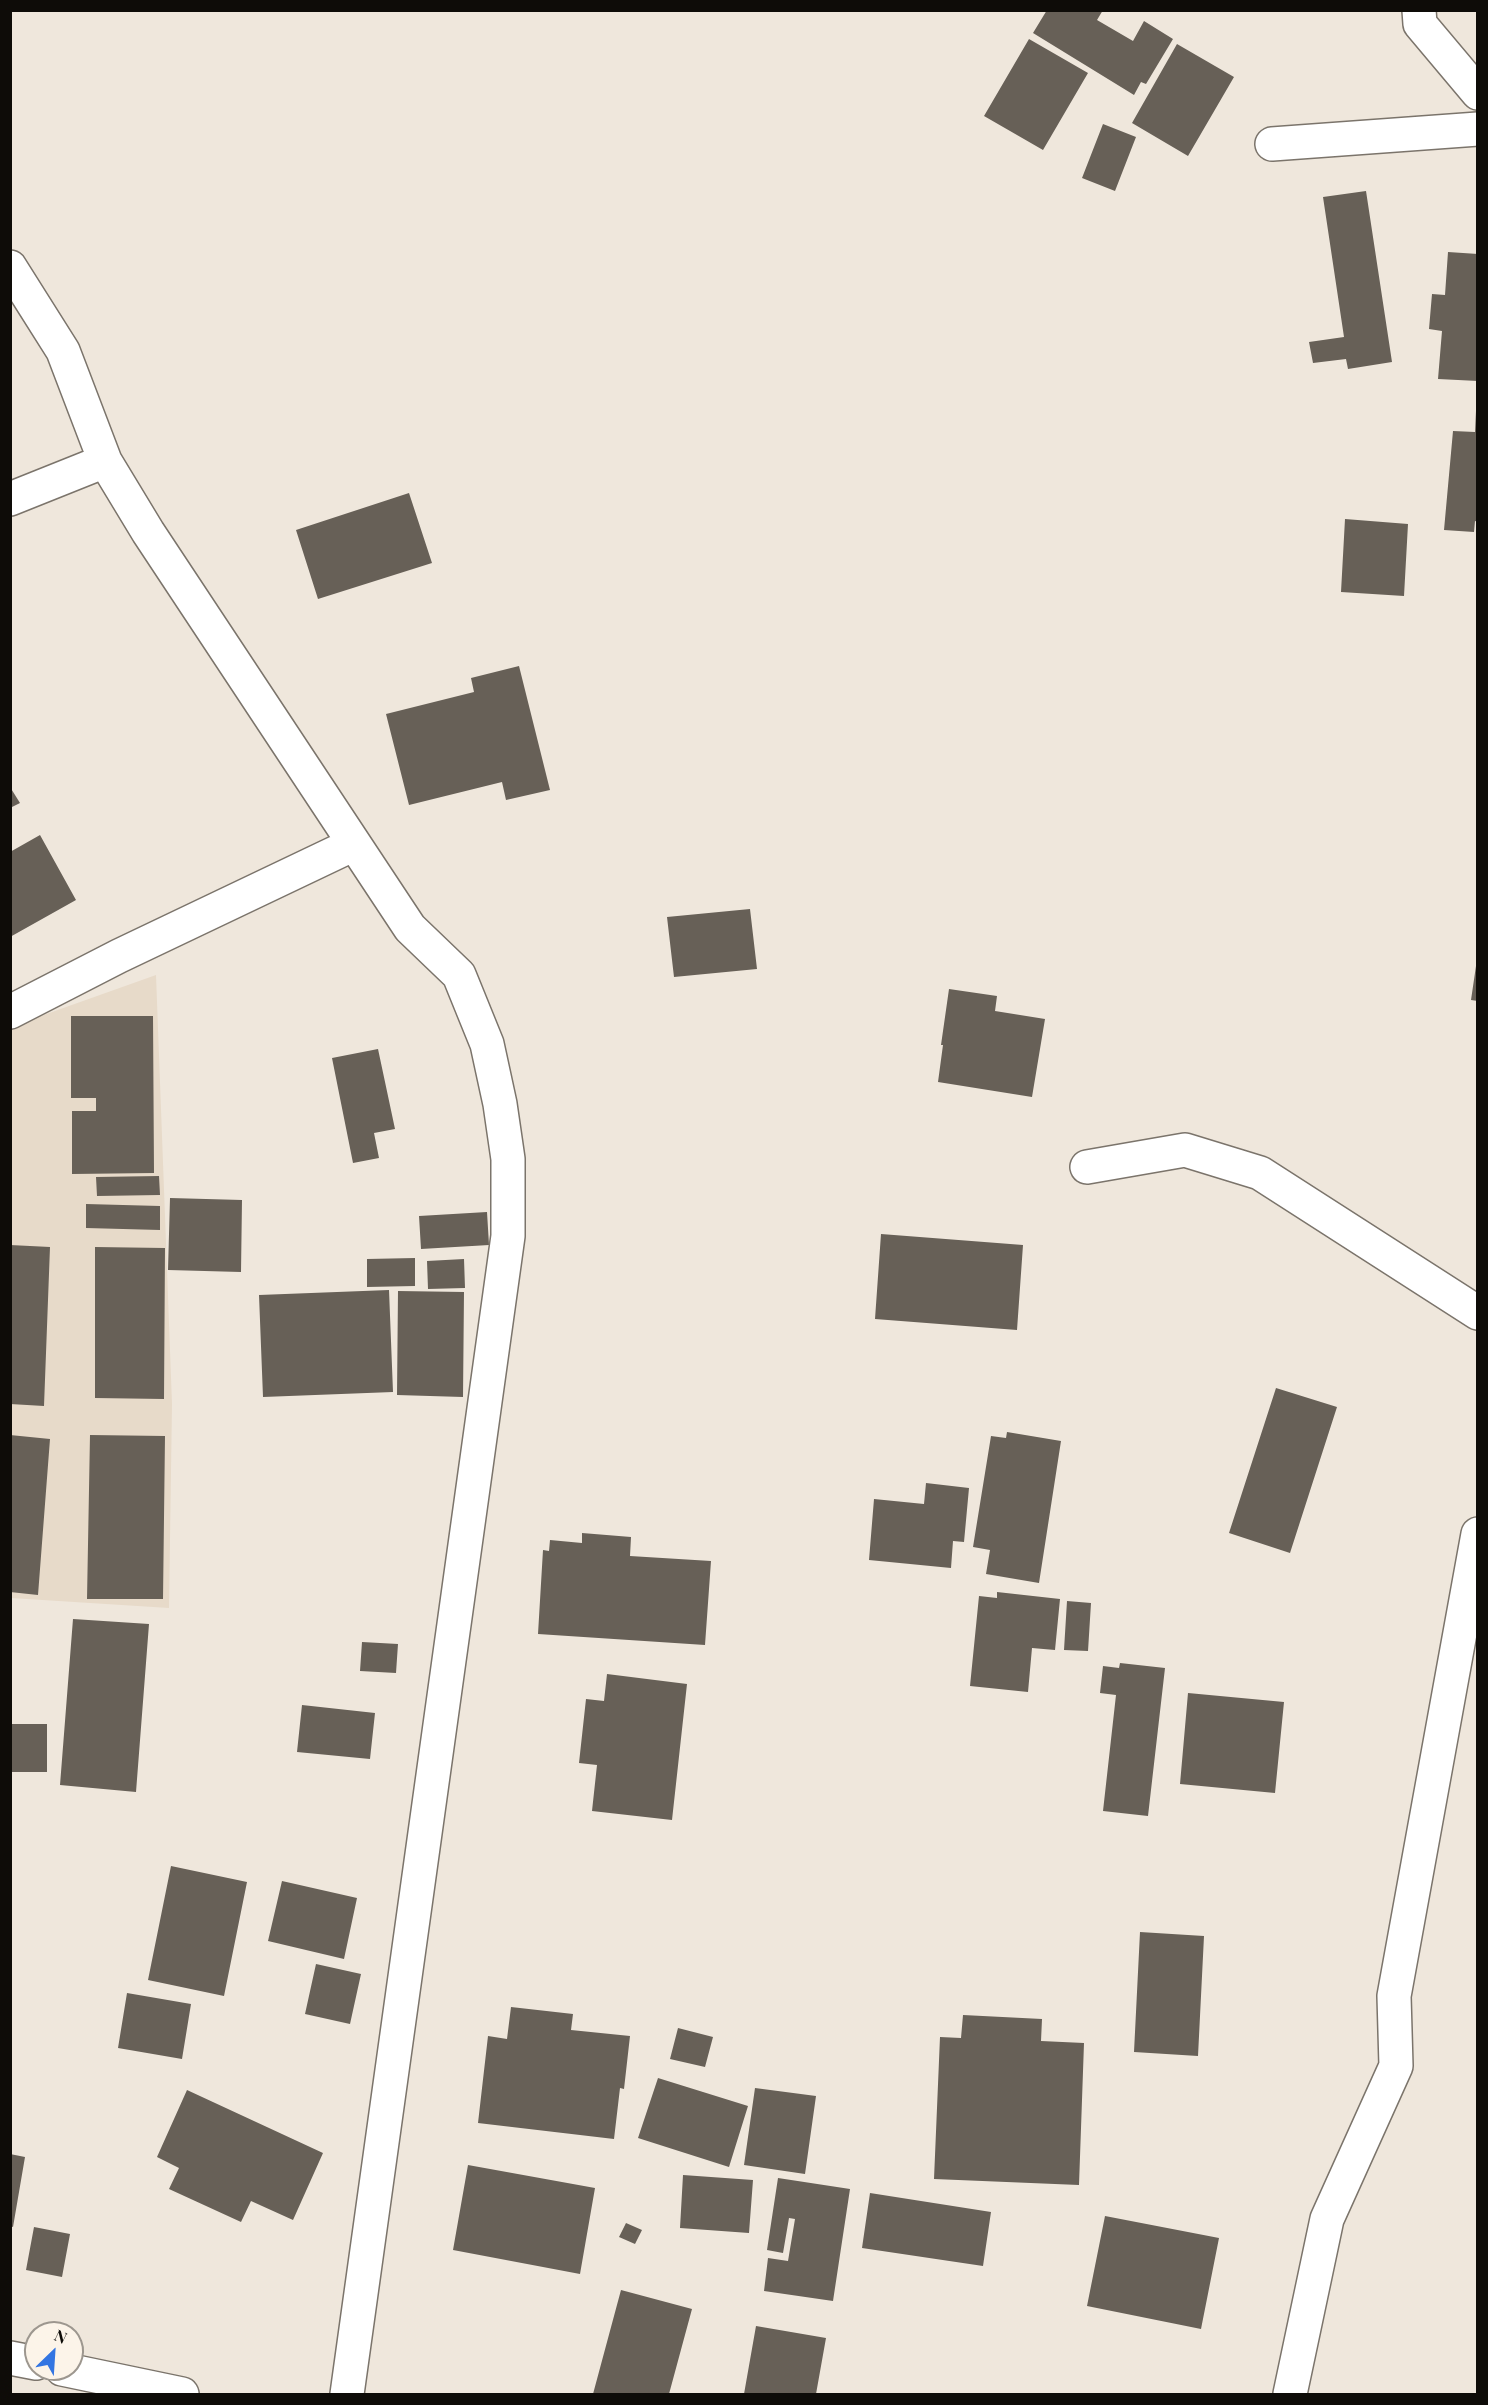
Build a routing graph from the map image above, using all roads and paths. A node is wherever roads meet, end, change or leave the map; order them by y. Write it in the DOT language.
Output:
graph roads {
  1 [pos="1419,10"];
  2 [pos="1478,93"];
  3 [pos="1478,129"];
  4 [pos="1272,144"];
  5 [pos="10,267"];
  6 [pos="105,461"];
  7 [pos="10,499"];
  8 [pos="354,844"];
  9 [pos="10,1012"];
  10 [pos="1087,1167"];
  11 [pos="1478,1314"];
  12 [pos="1478,1533"];
  13 [pos="84,2374"];
  14 [pos="182,2394"];
  15 [pos="347,2394"];
  16 [pos="1290,2394"];
  1 -- 2 [label="street"];
  3 -- 4 [label="street"];
  5 -- 6 [label="street"];
  6 -- 7 [label="street"];
  6 -- 8 [label="street"];
  8 -- 9 [label="street"];
  8 -- 15 [label="street"];
  10 -- 11 [label="street"];
  12 -- 16 [label="street"];
  13 -- 14 [label="street"];
}
